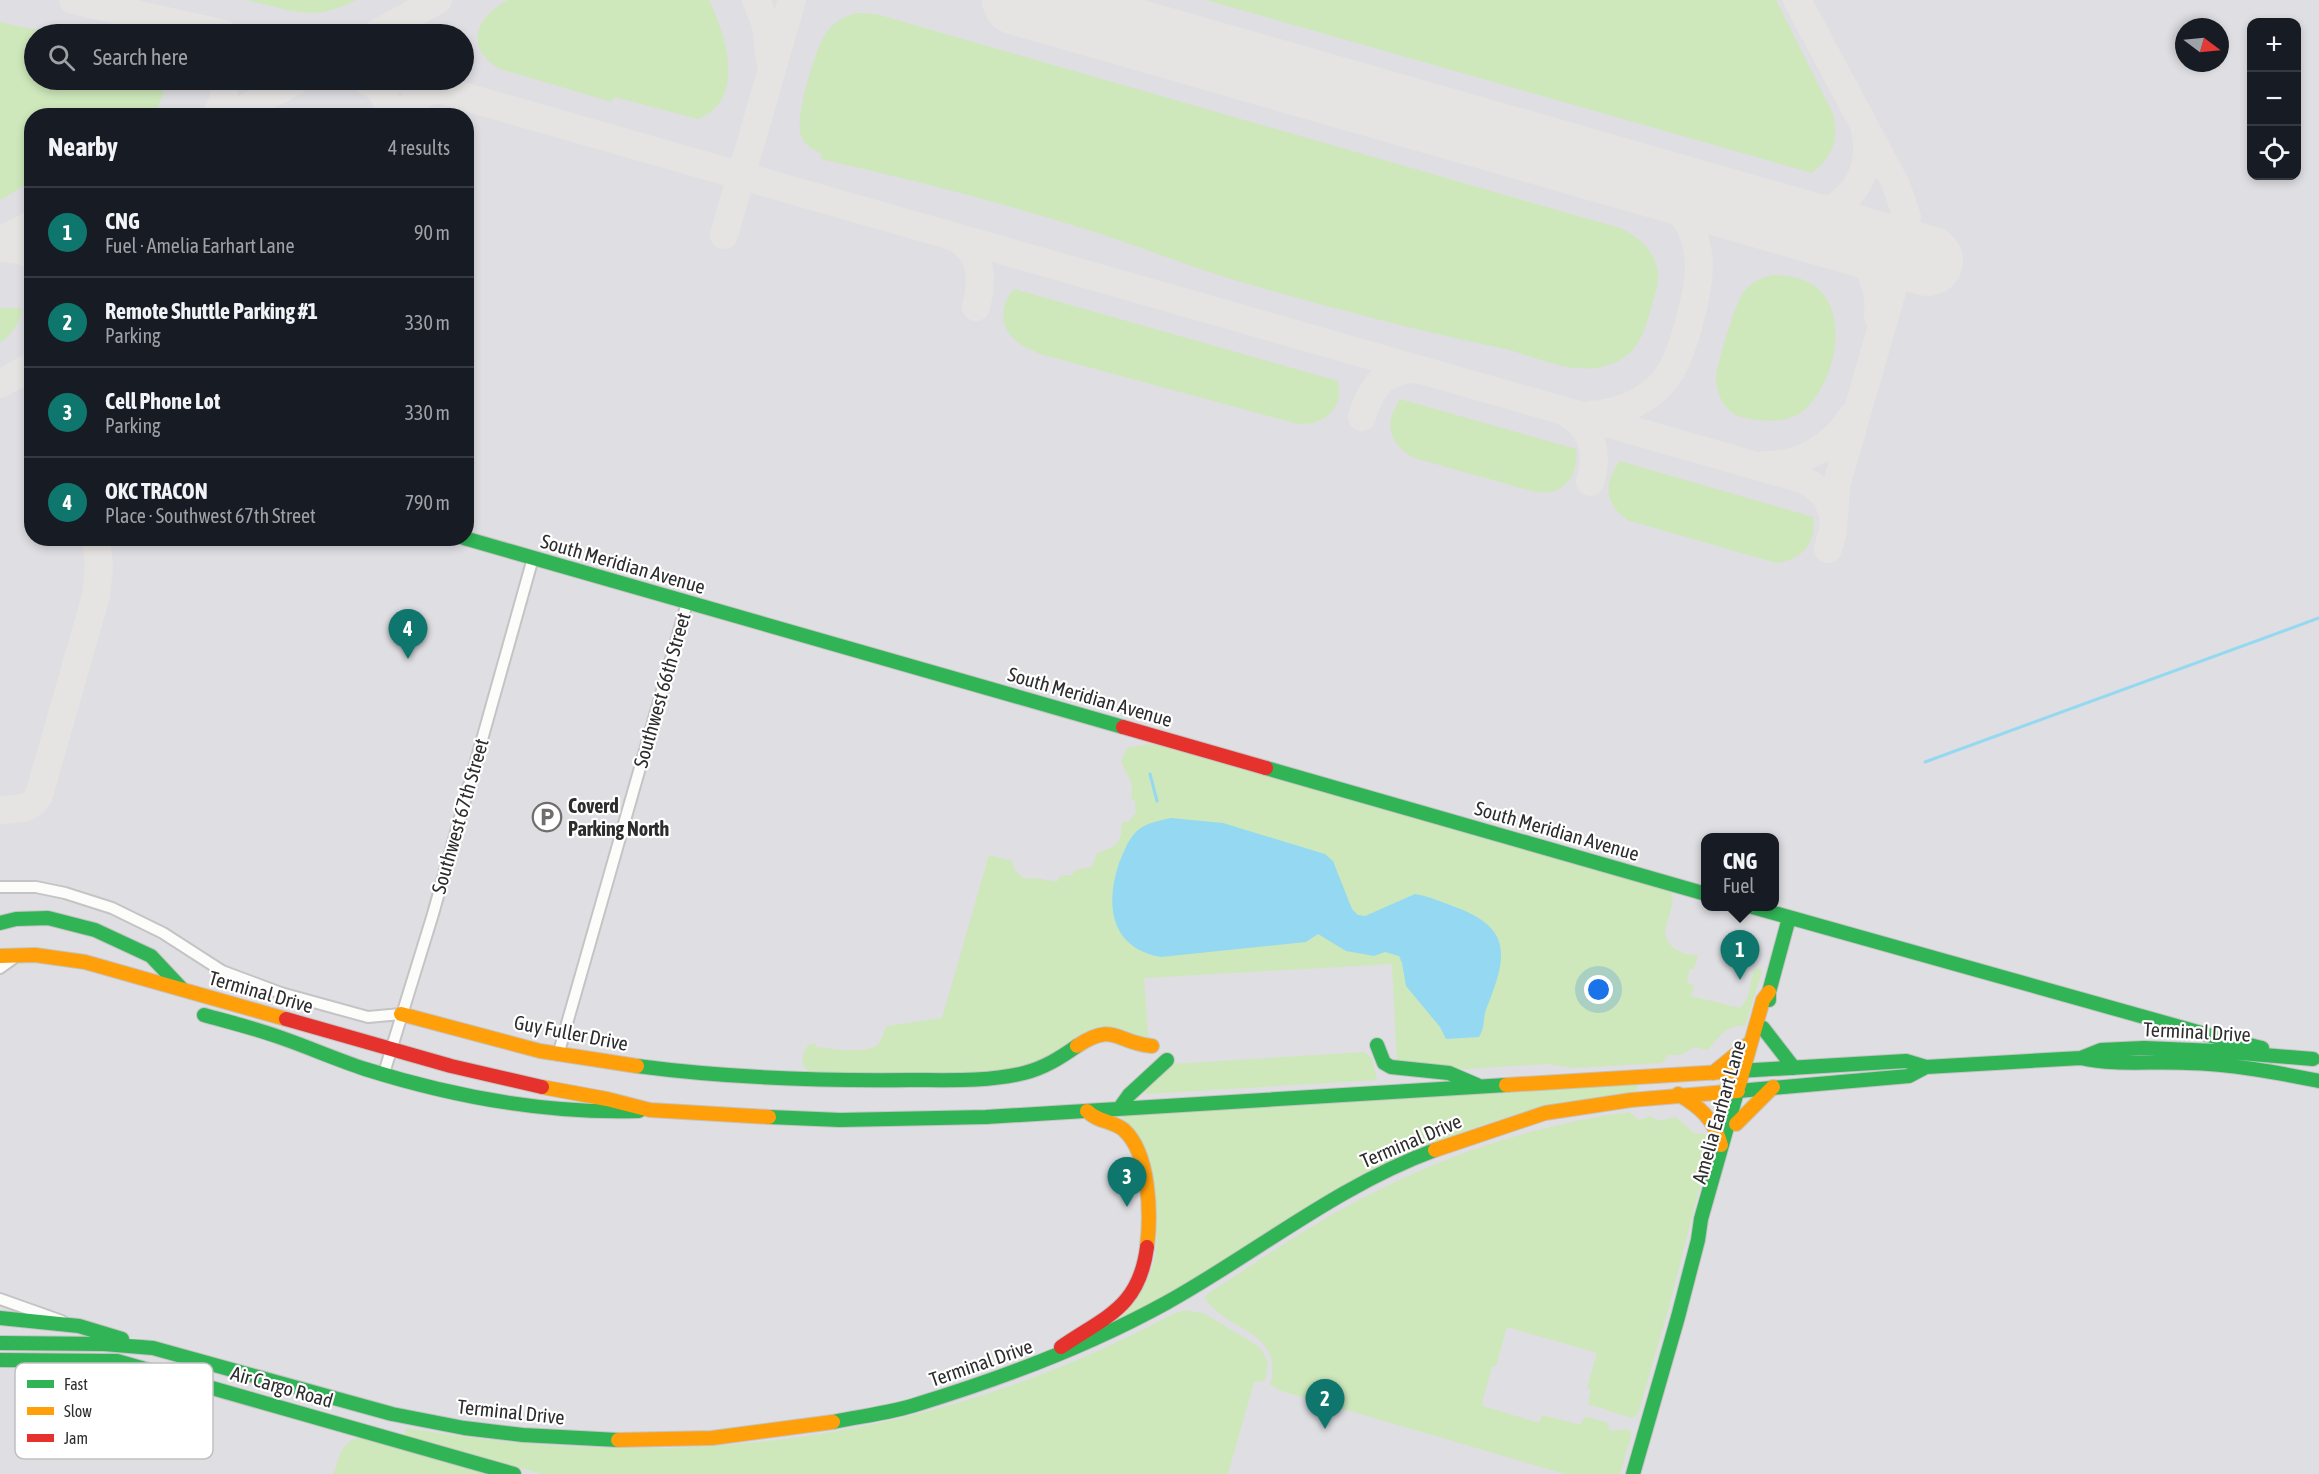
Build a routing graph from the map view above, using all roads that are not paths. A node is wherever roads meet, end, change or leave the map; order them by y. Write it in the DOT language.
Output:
graph roads {
  1 [pos="474,541"];
  2 [pos="532,558"];
  3 [pos="687,603"];
  4 [pos="0,887"];
  5 [pos="1701,893"];
  6 [pos="1766,911"];
  7 [pos="1789,918"];
  8 [pos="0,923"];
  9 [pos="18,954"];
  10 [pos="0,956"];
  11 [pos="0,968"];
  12 [pos="183,990"];
  13 [pos="1769,992"];
  14 [pos="254,1010"];
  15 [pos="401,1014"];
  16 [pos="204,1015"];
  17 [pos="249,1028"];
  18 [pos="1763,1028"];
  19 [pos="1751,1042"];
  20 [pos="1377,1045"];
  21 [pos="1152,1046"];
  22 [pos="391,1050"];
  23 [pos="558,1054"];
  24 [pos="2081,1058"];
  25 [pos="1167,1060"];
  26 [pos="2316,1060"];
  27 [pos="1926,1067"];
  28 [pos="1794,1068"];
  29 [pos="1747,1071"];
  30 [pos="1713,1073"];
  31 [pos="384,1074"];
  32 [pos="2319,1081"];
  33 [pos="1482,1087"];
  34 [pos="1773,1087"];
  35 [pos="1742,1090"];
  36 [pos="1678,1094"];
  37 [pos="1119,1109"];
  38 [pos="650,1110"];
  39 [pos="1086,1111"];
  40 [pos="1736,1124"];
  41 [pos="1721,1147"];
  42 [pos="1698,1240"];
  43 [pos="0,1299"];
  44 [pos="0,1318"];
  45 [pos="79,1326"];
  46 [pos="0,1343"];
  47 [pos="153,1348"];
  48 [pos="0,1360"];
  49 [pos="124,1363"];
  50 [pos="206,1363"];
  51 [pos="213,1365"];
  52 [pos="1029,1368"];
  53 [pos="213,1388"];
  54 [pos="514,1474"];
  55 [pos="1633,1474"];
  1 -- 2 [label="main road, South Meridian Avenue"];
  2 -- 3 [label="main road, South Meridian Avenue"];
  2 -- 15 [label="street, Southwest 67th Street"];
  3 -- 5 [label="main road, South Meridian Avenue"];
  3 -- 23 [label="street, Southwest 66th Street"];
  4 -- 15 [label="street, Guy Fuller Drive"];
  6 -- 7 [label="main road"];
  7 -- 13 [label="main road, Amelia Earhart Lane"];
  7 -- 26 [label="main road"];
  8 -- 12 [label="main road, Terminal Drive"];
  9 -- 10 [label="main road"];
  9 -- 11 [label="street"];
  9 -- 12 [label="main road"];
  12 -- 14 [label="main road, Terminal Drive"];
  13 -- 18 [label="main road, Amelia Earhart Lane"];
  13 -- 19 [label="main road, Amelia Earhart Lane"];
  14 -- 17 [label="main road"];
  14 -- 22 [label="main road, Terminal Drive"];
  15 -- 22 [label="street, Southwest 67th Street"];
  15 -- 23 [label="main road, Guy Fuller Drive"];
  16 -- 17 [label="main road"];
  17 -- 31 [label="main road"];
  18 -- 28 [label="main road"];
  18 -- 29 [label="main road, Amelia Earhart Lane"];
  19 -- 29 [label="main road, Amelia Earhart Lane"];
  19 -- 30 [label="main road"];
  20 -- 33 [label="main road"];
  21 -- 23 [label="main road, Guy Fuller Drive"];
  22 -- 31 [label="street, Southwest 67th Street"];
  22 -- 38 [label="main road, Terminal Drive"];
  24 -- 26 [label="main road, Terminal Drive"];
  24 -- 27 [label="main road, Terminal Drive"];
  24 -- 32 [label="main road, Terminal Drive"];
  25 -- 37 [label="main road"];
  27 -- 28 [label="main road, Terminal Drive"];
  27 -- 34 [label="main road, Terminal Drive"];
  28 -- 29 [label="main road, Terminal Drive"];
  29 -- 30 [label="main road, Terminal Drive"];
  29 -- 35 [label="main road, Amelia Earhart Lane"];
  30 -- 33 [label="main road, Terminal Drive"];
  31 -- 38 [label="main road"];
  33 -- 37 [label="main road, Terminal Drive"];
  34 -- 35 [label="main road, Terminal Drive"];
  34 -- 40 [label="main road"];
  35 -- 36 [label="main road, Terminal Drive"];
  35 -- 40 [label="main road, Amelia Earhart Lane"];
  35 -- 41 [label="main road, Amelia Earhart Lane"];
  36 -- 41 [label="main road"];
  36 -- 52 [label="main road, Terminal Drive"];
  37 -- 39 [label="main road, Terminal Drive"];
  38 -- 39 [label="main road, Terminal Drive"];
  39 -- 52 [label="main road"];
  40 -- 42 [label="main road, Amelia Earhart Lane"];
  41 -- 42 [label="main road, Amelia Earhart Lane"];
  42 -- 55 [label="main road, Amelia Earhart Lane"];
  43 -- 45 [label="street"];
  44 -- 45 [label="main road"];
  45 -- 47 [label="main road"];
  46 -- 47 [label="main road, Terminal Drive"];
  47 -- 50 [label="main road, Terminal Drive"];
  48 -- 49 [label="main road, Air Cargo Road"];
  51 -- 52 [label="main road, Terminal Drive"];
  53 -- 54 [label="main road, Air Cargo Road"];
}
